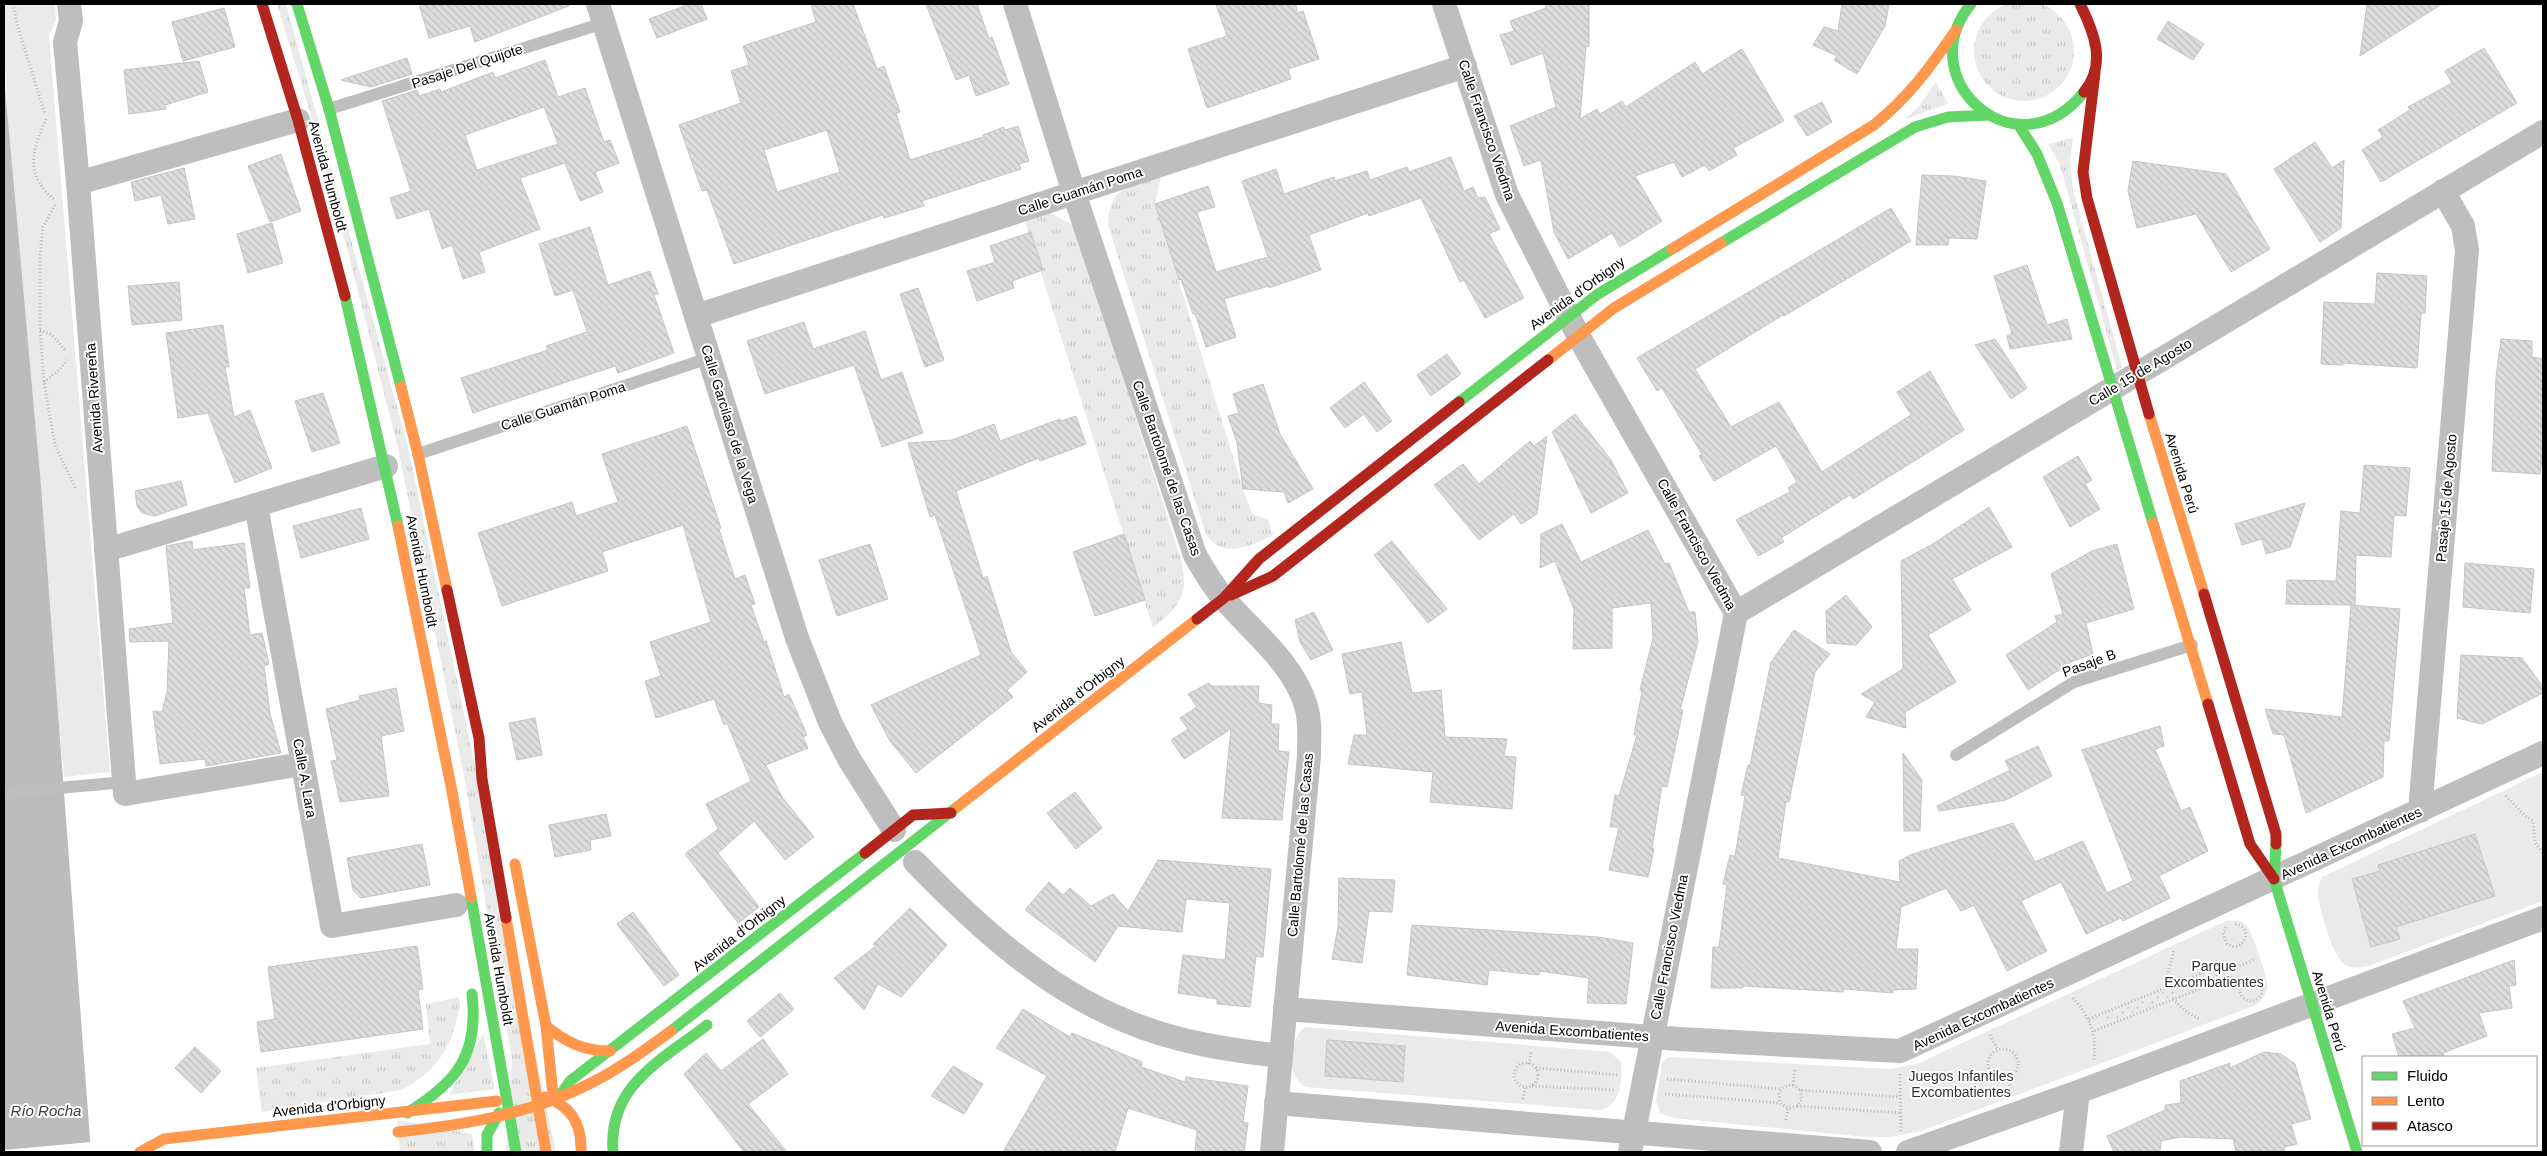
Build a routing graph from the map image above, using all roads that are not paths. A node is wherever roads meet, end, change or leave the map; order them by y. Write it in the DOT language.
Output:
graph roads {
  1 [pos="69,4"];
  2 [pos="262,4"];
  3 [pos="297,4"];
  4 [pos="1015,4"];
  5 [pos="1444,4"];
  6 [pos="1958,4"];
  7 [pos="1971,4"];
  8 [pos="2080,4"];
  9 [pos="601,13"];
  10 [pos="1958,24"];
  11 [pos="1465,66"];
  12 [pos="2095,73"];
  13 [pos="329,109"];
  14 [pos="1989,115"];
  15 [pos="298,120"];
  16 [pos="2018,124"];
  17 [pos="2543,132"];
  18 [pos="78,183"];
  19 [pos="2443,191"];
  20 [pos="1074,193"];
  21 [pos="696,316"];
  22 [pos="1574,326"];
  23 [pos="709,358"];
  24 [pos="2137,374"];
  25 [pos="2112,389"];
  26 [pos="418,454"];
  27 [pos="386,466"];
  28 [pos="256,505"];
  29 [pos="106,550"];
  30 [pos="1224,598"];
  31 [pos="1736,613"];
  32 [pos="2216,638"];
  33 [pos="2189,646"];
  34 [pos="479,738"];
  35 [pos="441,745"];
  36 [pos="2543,753"];
  37 [pos="1956,755"];
  38 [pos="302,764"];
  39 [pos="494,768"];
  40 [pos="436,772"];
  41 [pos="125,788"];
  42 [pos="4,793"];
  43 [pos="2420,811"];
  44 [pos="951,813"];
  45 [pos="894,830"];
  46 [pos="937,837"];
  47 [pos="513,852"];
  48 [pos="917,861"];
  49 [pos="2274,879"];
  50 [pos="456,905"];
  51 [pos="2543,918"];
  52 [pos="471,986"];
  53 [pos="2311,1004"];
  54 [pos="1285,1009"];
  55 [pos="720,1015"];
  56 [pos="546,1026"];
  57 [pos="1651,1037"];
  58 [pos="610,1051"];
  59 [pos="1281,1056"];
  60 [pos="2078,1092"];
  61 [pos="525,1097"];
  62 [pos="552,1099"];
  63 [pos="1276,1103"];
  64 [pos="407,1113"];
  65 [pos="393,1133"];
  66 [pos="1903,1138"];
  67 [pos="1632,1142"];
  68 [pos="140,1152"];
  69 [pos="487,1152"];
  70 [pos="516,1152"];
  71 [pos="546,1152"];
  72 [pos="581,1152"];
  73 [pos="613,1152"];
  74 [pos="1272,1152"];
  75 [pos="1870,1152"];
  76 [pos="2071,1152"];
  77 [pos="2357,1152"];
  1 -- 18 [label="street, Avenida Rivereña"];
  2 -- 15 [label="main road, Avenida Humboldt"];
  3 -- 13 [label="main road, Avenida Humboldt"];
  4 -- 20 [label="street, Calle Bartolomé de las Casas"];
  5 -- 11 [label="street, Calle Francisco Viedma"];
  6 -- 10 [label="main road"];
  7 -- 10 [label="main road, Avenida d'Orbigny"];
  8 -- 12 [label="main road, Avenida Perú"];
  9 -- 13 [label="lane, Pasaje Del Quijote"];
  9 -- 21 [label="street, Calle Garcilaso de la Vega"];
  10 -- 14 [label="main road"];
  10 -- 22 [label="main road, Avenida d'Orbigny"];
  11 -- 20 [label="street, Calle Guamán Poma"];
  11 -- 22 [label="street, Calle Francisco Viedma"];
  12 -- 16 [label="main road"];
  12 -- 24 [label="main road, Avenida Perú"];
  13 -- 26 [label="main road, Avenida Humboldt"];
  14 -- 16 [label="main road"];
  14 -- 22 [label="main road, Avenida d'Orbigny"];
  15 -- 18 [label="street"];
  15 -- 27 [label="main road, Avenida Humboldt"];
  16 -- 25 [label="main road, Avenida Perú"];
  17 -- 19 [label="street, Calle 15 de Agosto"];
  18 -- 29 [label="street, Avenida Rivereña"];
  19 -- 24 [label="street, Calle 15 de Agosto"];
  19 -- 43 [label="street, Pasaje 15 de Agosto"];
  20 -- 21 [label="street, Calle Guamán Poma"];
  20 -- 30 [label="street, Calle Bartolomé de las Casas"];
  21 -- 23 [label="street, Calle Garcilaso de la Vega"];
  22 -- 30 [label="main road, Avenida d'Orbigny"];
  22 -- 30 [label="main road, Avenida d'Orbigny"];
  22 -- 31 [label="street, Calle Francisco Viedma"];
  23 -- 26 [label="lane, Calle Guamán Poma"];
  23 -- 45 [label="street, Calle Garcilaso de la Vega"];
  24 -- 25 [label="street, Calle 15 de Agosto"];
  24 -- 32 [label="main road, Avenida Perú"];
  25 -- 31 [label="street, Calle 15 de Agosto"];
  25 -- 33 [label="main road, Avenida Perú"];
  26 -- 34 [label="main road, Avenida Humboldt"];
  27 -- 28 [label="street"];
  27 -- 35 [label="main road, Avenida Humboldt"];
  28 -- 29 [label="street"];
  28 -- 38 [label="street, Calle A. Lara"];
  29 -- 41 [label="street, Avenida Rivereña"];
  30 -- 44 [label="main road, Avenida d'Orbigny"];
  30 -- 54 [label="street, Calle Bartolomé de las Casas"];
  31 -- 57 [label="street, Calle Francisco Viedma"];
  32 -- 33 [label="lane, Pasaje B"];
  32 -- 49 [label="main road, Avenida Perú"];
  33 -- 37 [label="lane, Pasaje B"];
  33 -- 49 [label="main road, Avenida Perú"];
  34 -- 39 [label="main road"];
  34 -- 71 [label="main road, Avenida Humboldt"];
  35 -- 40 [label="main road"];
  35 -- 70 [label="main road, Avenida Humboldt"];
  36 -- 43 [label="street, Avenida Excombatientes"];
  38 -- 41 [label="street"];
  38 -- 50 [label="street, Calle A. Lara"];
  41 -- 42 [label="lane"];
  43 -- 49 [label="street, Avenida Excombatientes"];
  44 -- 45 [label="main road, Avenida d'Orbigny"];
  44 -- 46 [label="main road, Avenida d'Orbigny"];
  44 -- 65 [label="main road, bridge"];
  45 -- 58 [label="main road, Avenida d'Orbigny"];
  47 -- 56 [label="main road"];
  48 -- 59 [label="street"];
  49 -- 53 [label="main road, Avenida Perú"];
  49 -- 57 [label="street, Avenida Excombatientes"];
  51 -- 53 [label="street"];
  52 -- 64 [label="main road"];
  53 -- 60 [label="street"];
  53 -- 77 [label="main road, Avenida Perú"];
  54 -- 57 [label="street, Avenida Excombatientes"];
  54 -- 59 [label="street, Calle Bartolomé de las Casas"];
  55 -- 73 [label="main road"];
  56 -- 58 [label="main road"];
  56 -- 62 [label="main road"];
  57 -- 67 [label="street, Calle Francisco Viedma"];
  58 -- 62 [label="main road, Avenida d'Orbigny"];
  59 -- 63 [label="street, Calle Bartolomé de las Casas"];
  60 -- 66 [label="street"];
  60 -- 76 [label="street"];
  61 -- 62 [label="main road, Avenida d'Orbigny"];
  61 -- 64 [label="main road, Avenida d'Orbigny"];
  61 -- 69 [label="main road"];
  62 -- 72 [label="main road"];
  63 -- 67 [label="street"];
  63 -- 74 [label="street, Calle Bartolomé de las Casas"];
  64 -- 68 [label="main road, Avenida d'Orbigny"];
  67 -- 75 [label="street"];
}
